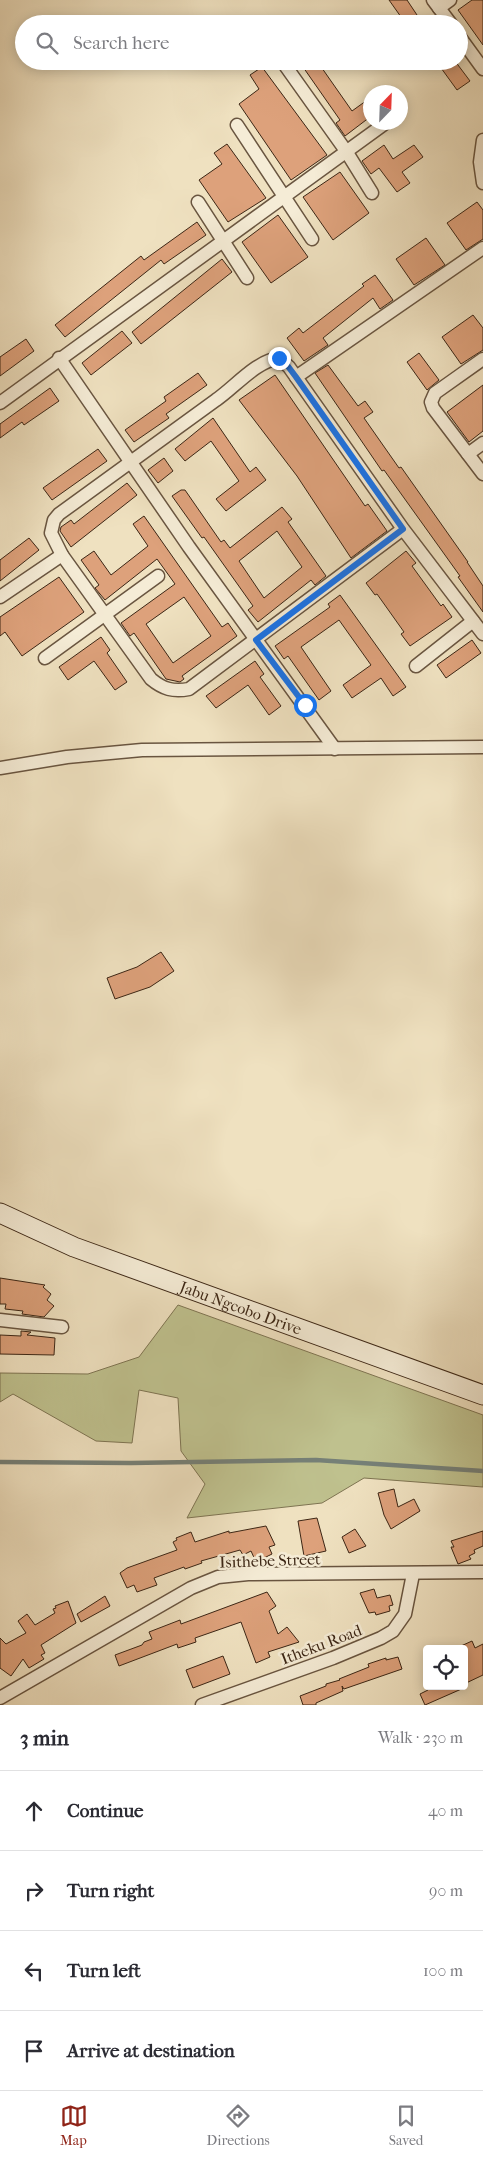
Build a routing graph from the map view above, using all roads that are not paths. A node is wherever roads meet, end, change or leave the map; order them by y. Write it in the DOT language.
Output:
graph roads {
  1 [pos="450,0"];
  2 [pos="436,4"];
  3 [pos="444,15"];
  4 [pos="468,46"];
  5 [pos="481,61"];
  6 [pos="288,70"];
  7 [pos="237,125"];
  8 [pos="376,130"];
  9 [pos="483,140"];
  10 [pos="346,151"];
  11 [pos="483,183"];
  12 [pos="372,193"];
  13 [pos="284,196"];
  14 [pos="198,202"];
  15 [pos="312,239"];
  16 [pos="224,240"];
  17 [pos="483,248"];
  18 [pos="247,278"];
  19 [pos="59,358"];
  20 [pos="483,359"];
  21 [pos="296,377"];
  22 [pos="0,403"];
  23 [pos="483,443"];
  24 [pos="468,454"];
  25 [pos="130,462"];
  26 [pos="483,474"];
  27 [pos="403,529"];
  28 [pos="62,556"];
  29 [pos="158,576"];
  30 [pos="0,597"];
  31 [pos="104,614"];
  32 [pos="474,621"];
  33 [pos="483,634"];
  34 [pos="256,640"];
  35 [pos="45,658"];
  36 [pos="416,666"];
  37 [pos="483,747"];
  38 [pos="336,749"];
  39 [pos="0,768"];
  40 [pos="0,1213"];
  41 [pos="0,1320"];
  42 [pos="62,1327"];
  43 [pos="483,1395"];
  44 [pos="483,1572"];
  45 [pos="413,1574"];
  46 [pos="0,1698"];
  47 [pos="202,1705"];
  1 -- 2 [label="street"];
  2 -- 3 [label="street"];
  4 -- 5 [label="street"];
  6 -- 10 [label="street"];
  7 -- 13 [label="street"];
  8 -- 10 [label="street"];
  9 -- 11 [label="street"];
  10 -- 12 [label="street"];
  10 -- 13 [label="street"];
  13 -- 15 [label="street"];
  13 -- 16 [label="street"];
  14 -- 16 [label="street"];
  16 -- 18 [label="street"];
  16 -- 19 [label="street"];
  17 -- 21 [label="street"];
  19 -- 22 [label="street"];
  19 -- 25 [label="street"];
  20 -- 24 [label="street"];
  21 -- 25 [label="street"];
  21 -- 27 [label="street"];
  23 -- 24 [label="street"];
  24 -- 26 [label="street"];
  25 -- 28 [label="street"];
  25 -- 34 [label="street"];
  27 -- 32 [label="street"];
  27 -- 34 [label="street"];
  28 -- 30 [label="street"];
  28 -- 31 [label="street"];
  29 -- 31 [label="street"];
  31 -- 34 [label="street"];
  31 -- 35 [label="street"];
  32 -- 33 [label="street"];
  32 -- 36 [label="street"];
  34 -- 38 [label="street"];
  37 -- 38 [label="street"];
  38 -- 39 [label="street"];
  40 -- 43 [label="main road, Jabu Ngcobo Drive"];
  41 -- 42 [label="street"];
  44 -- 45 [label="street, Isithebe Street"];
  45 -- 46 [label="street, Isithebe Street"];
  45 -- 47 [label="street, Itheku Road"];
}
